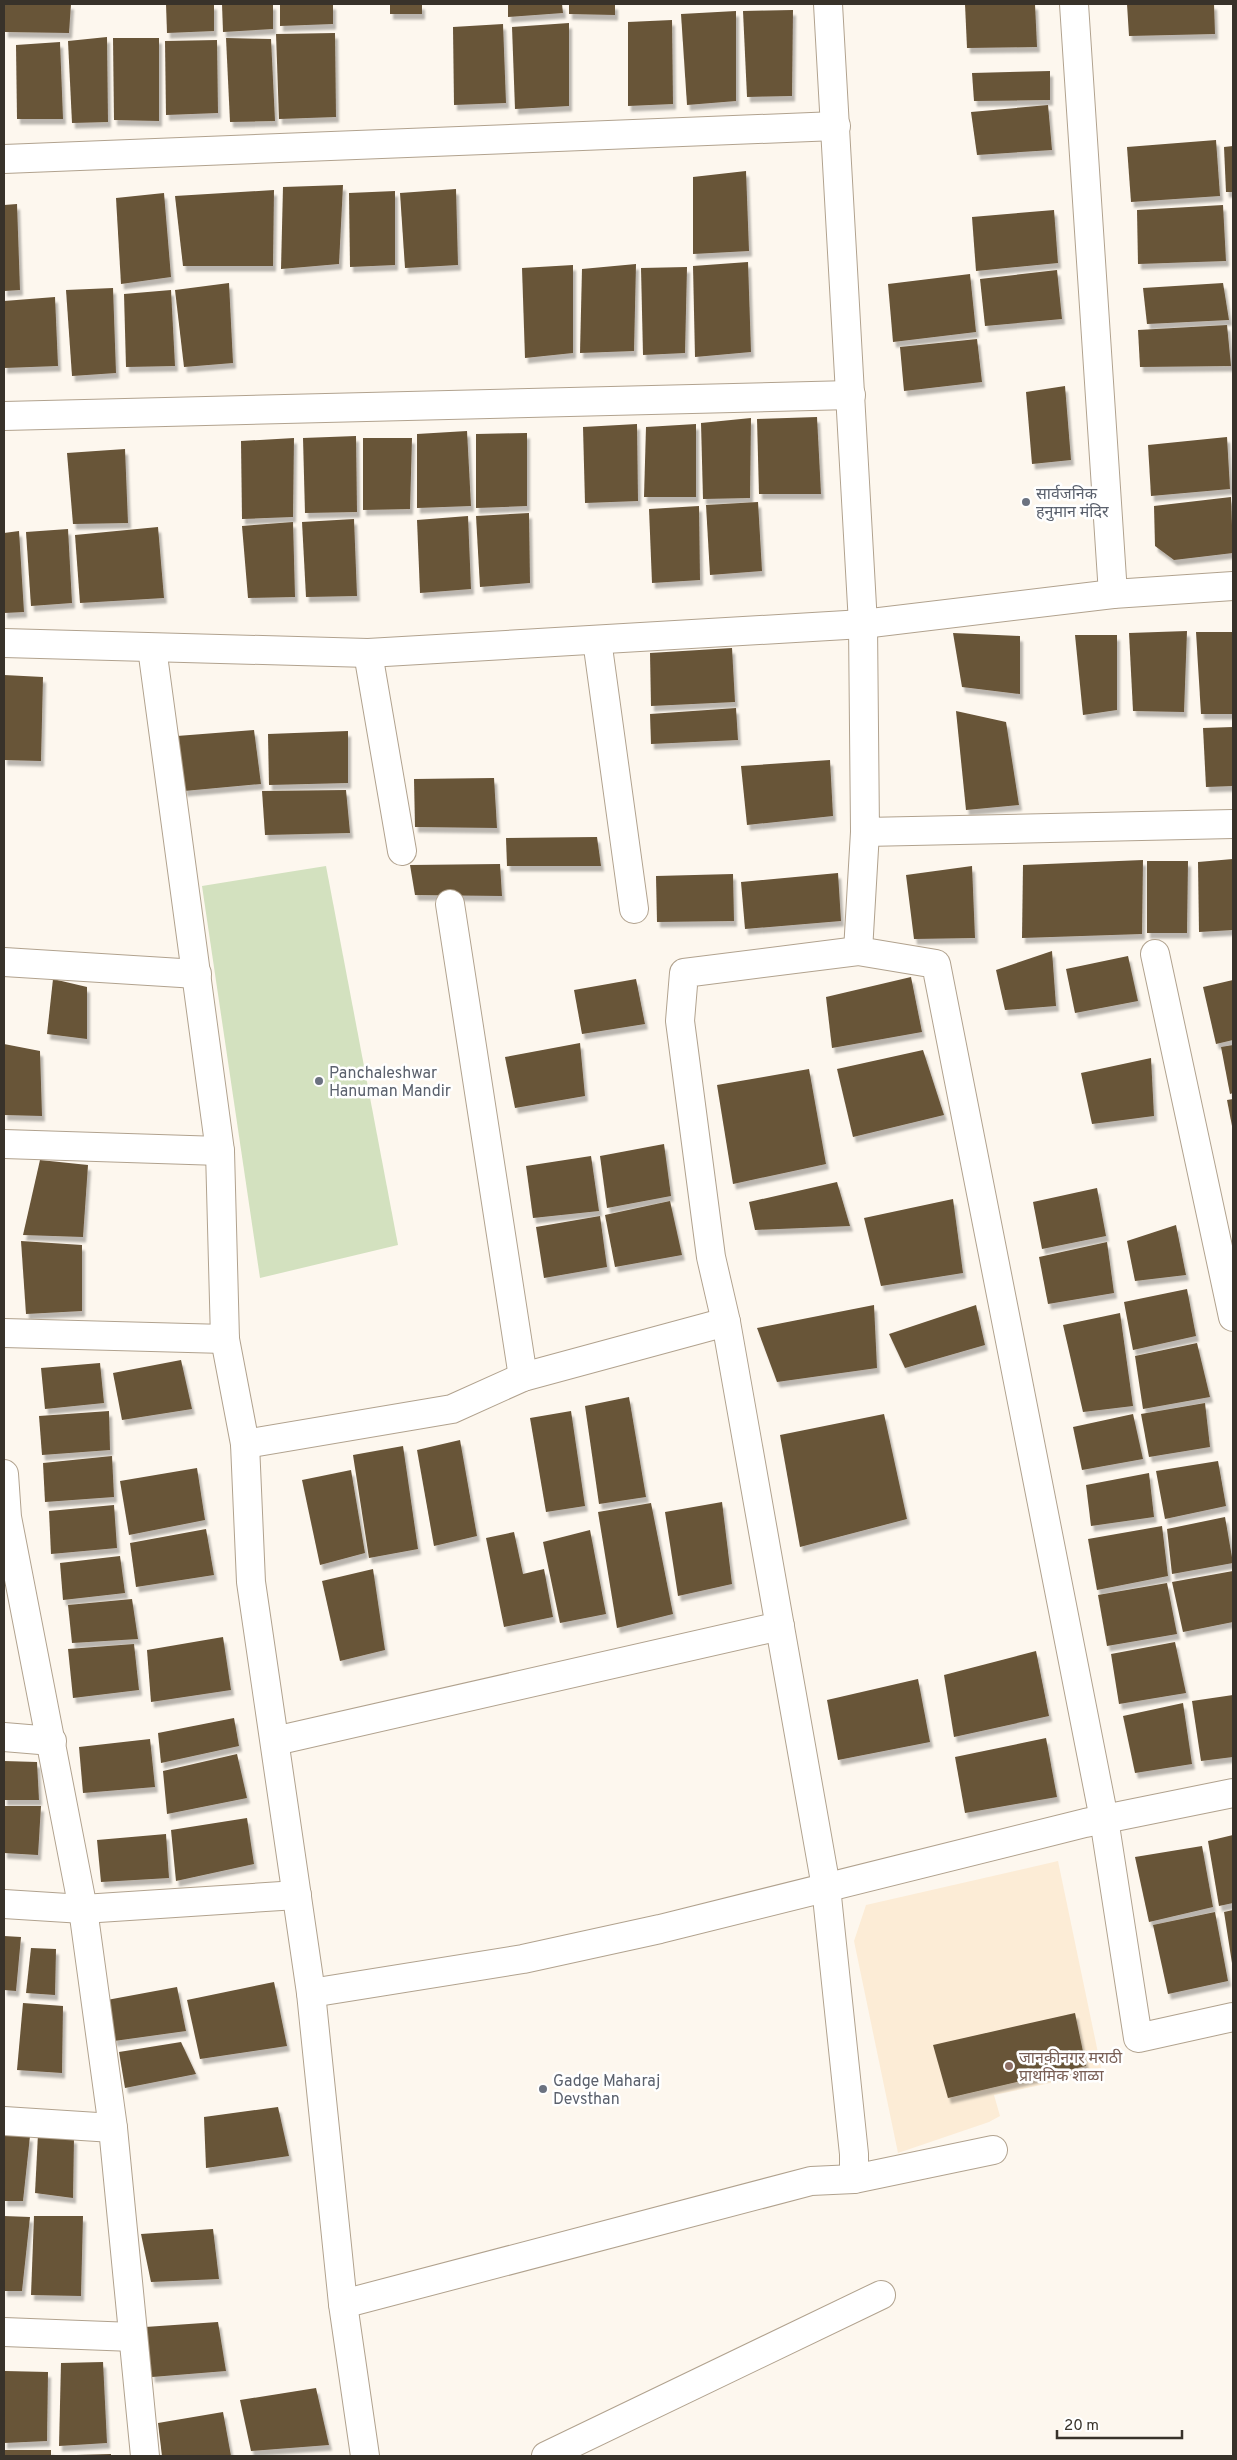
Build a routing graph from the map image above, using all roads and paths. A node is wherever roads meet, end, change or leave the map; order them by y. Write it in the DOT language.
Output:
graph roads {
  1 [pos="828,4"];
  2 [pos="1074,4"];
  3 [pos="836,126"];
  4 [pos="4,159"];
  5 [pos="851,395"];
  6 [pos="4,416"];
  7 [pos="1233,586"];
  8 [pos="1113,594"];
  9 [pos="863,624"];
  10 [pos="597,640"];
  11 [pos="4,643"];
  12 [pos="152,648"];
  13 [pos="368,653"];
  14 [pos="1233,824"];
  15 [pos="864,832"];
  16 [pos="402,851"];
  17 [pos="450,904"];
  18 [pos="634,909"];
  19 [pos="858,951"];
  20 [pos="1155,954"];
  21 [pos="4,962"];
  22 [pos="197,974"];
  23 [pos="4,1144"];
  24 [pos="220,1151"];
  25 [pos="1233,1317"];
  26 [pos="726,1322"];
  27 [pos="4,1333"];
  28 [pos="225,1339"];
  29 [pos="523,1377"];
  30 [pos="245,1444"];
  31 [pos="4,1474"];
  32 [pos="5,1517"];
  33 [pos="780,1626"];
  34 [pos="4,1737"];
  35 [pos="275,1741"];
  36 [pos="52,1742"];
  37 [pos="1233,1793"];
  38 [pos="1104,1819"];
  39 [pos="826,1887"];
  40 [pos="297,1895"];
  41 [pos="4,1904"];
  42 [pos="83,1909"];
  43 [pos="311,1993"];
  44 [pos="1233,2017"];
  45 [pos="4,2121"];
  46 [pos="113,2128"];
  47 [pos="993,2150"];
  48 [pos="854,2179"];
  49 [pos="881,2295"];
  50 [pos="343,2304"];
  51 [pos="4,2332"];
  52 [pos="133,2337"];
  53 [pos="145,2456"];
  54 [pos="365,2456"];
  55 [pos="546,2456"];
  1 -- 3 [label="street"];
  2 -- 8 [label="street"];
  3 -- 4 [label="street"];
  3 -- 5 [label="street"];
  5 -- 6 [label="street"];
  5 -- 9 [label="street"];
  7 -- 8 [label="street"];
  8 -- 9 [label="street"];
  9 -- 10 [label="street"];
  9 -- 15 [label="street"];
  10 -- 13 [label="street"];
  10 -- 18 [label="street"];
  11 -- 12 [label="street"];
  12 -- 13 [label="street"];
  12 -- 22 [label="street"];
  13 -- 16 [label="street"];
  14 -- 15 [label="street"];
  15 -- 19 [label="street"];
  17 -- 29 [label="street"];
  19 -- 26 [label="street"];
  19 -- 38 [label="street"];
  20 -- 25 [label="street"];
  21 -- 22 [label="street"];
  22 -- 24 [label="street"];
  23 -- 24 [label="street"];
  24 -- 28 [label="street"];
  26 -- 29 [label="street"];
  26 -- 33 [label="street"];
  27 -- 28 [label="street"];
  28 -- 30 [label="street"];
  29 -- 30 [label="street"];
  30 -- 35 [label="street"];
  31 -- 32 [label="street"];
  32 -- 36 [label="street"];
  33 -- 35 [label="street"];
  33 -- 39 [label="street"];
  34 -- 36 [label="street"];
  35 -- 40 [label="street"];
  36 -- 42 [label="street"];
  37 -- 38 [label="street"];
  38 -- 39 [label="street"];
  38 -- 44 [label="street"];
  39 -- 43 [label="street"];
  39 -- 48 [label="street"];
  40 -- 42 [label="street"];
  40 -- 43 [label="street"];
  41 -- 42 [label="street"];
  42 -- 46 [label="street"];
  43 -- 50 [label="street"];
  45 -- 46 [label="street"];
  46 -- 52 [label="street"];
  47 -- 48 [label="street"];
  48 -- 50 [label="street"];
  49 -- 55 [label="street"];
  50 -- 54 [label="street"];
  51 -- 52 [label="street"];
  52 -- 53 [label="street"];
}
